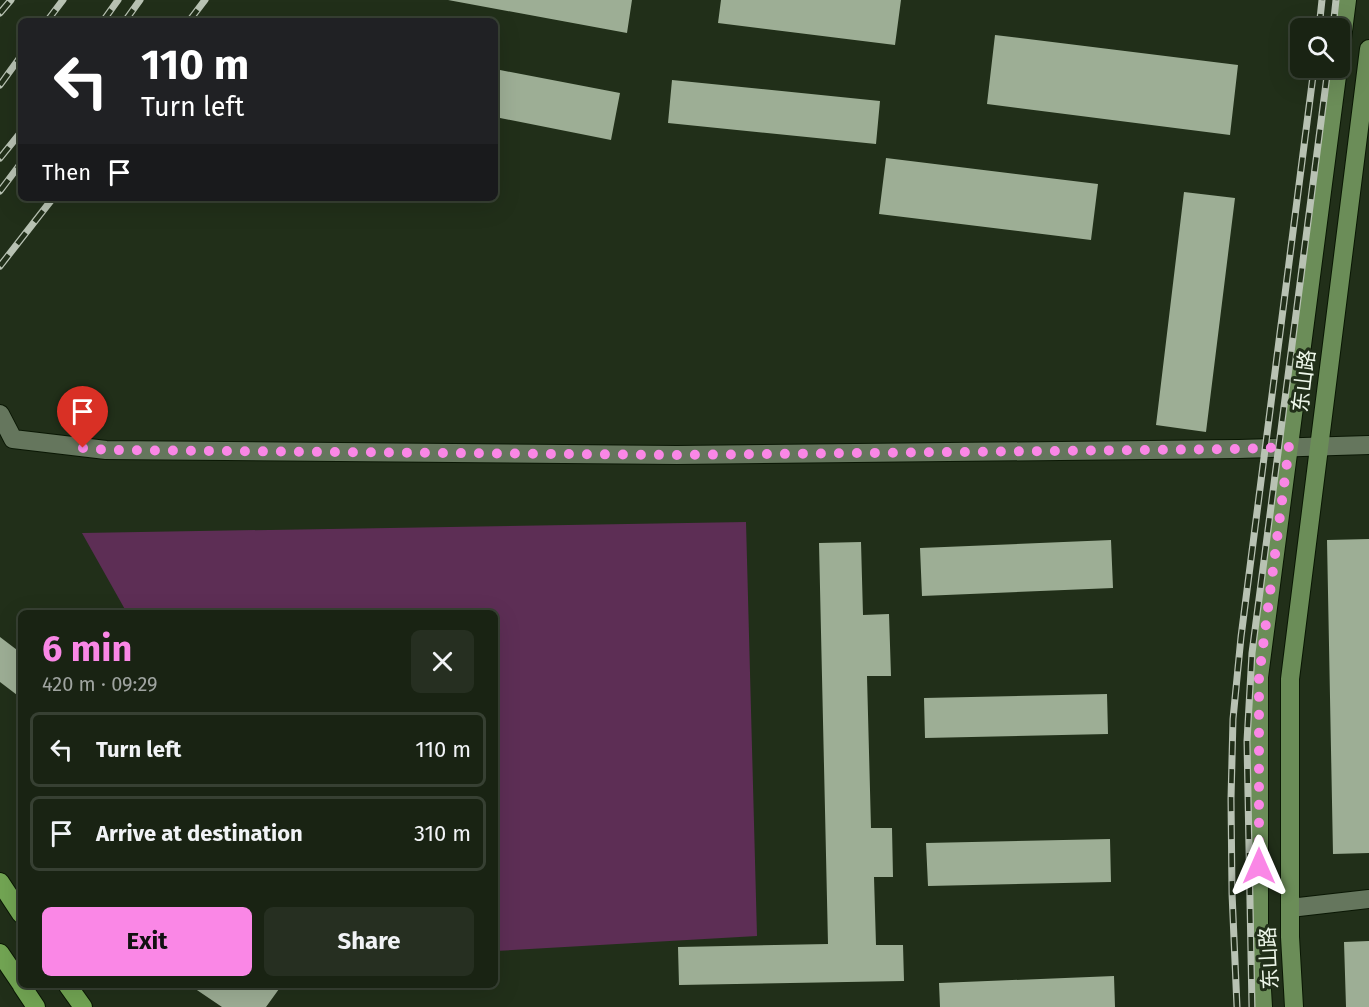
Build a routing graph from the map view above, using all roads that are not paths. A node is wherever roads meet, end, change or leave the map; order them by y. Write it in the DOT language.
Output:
graph roads {
  1 [pos="1347,0"];
  2 [pos="1345,18"];
  3 [pos="1369,49"];
  4 [pos="1337,78"];
  5 [pos="0,414"];
  6 [pos="1369,445"];
  7 [pos="1318,446"];
  8 [pos="1289,447"];
  9 [pos="0,882"];
  10 [pos="1369,899"];
  11 [pos="1290,908"];
  12 [pos="18,909"];
  13 [pos="0,953"];
  14 [pos="18,980"];
  15 [pos="23,988"];
  16 [pos="69,988"];
  17 [pos="36,1007"];
  18 [pos="83,1007"];
  19 [pos="1263,1007"];
  20 [pos="1294,1007"];
  1 -- 2 [label="main road"];
  3 -- 7 [label="main road, 东山路"];
  4 -- 8 [label="main road, 东山路"];
  5 -- 8 [label="street"];
  6 -- 7 [label="street"];
  7 -- 8 [label="street"];
  7 -- 11 [label="main road, 东山路"];
  8 -- 19 [label="main road, 东山路"];
  9 -- 12 [label="main road"];
  10 -- 11 [label="street"];
  11 -- 20 [label="main road, 东山路"];
  13 -- 14 [label="main road"];
  15 -- 17 [label="main road"];
  16 -- 18 [label="main road"];
}
